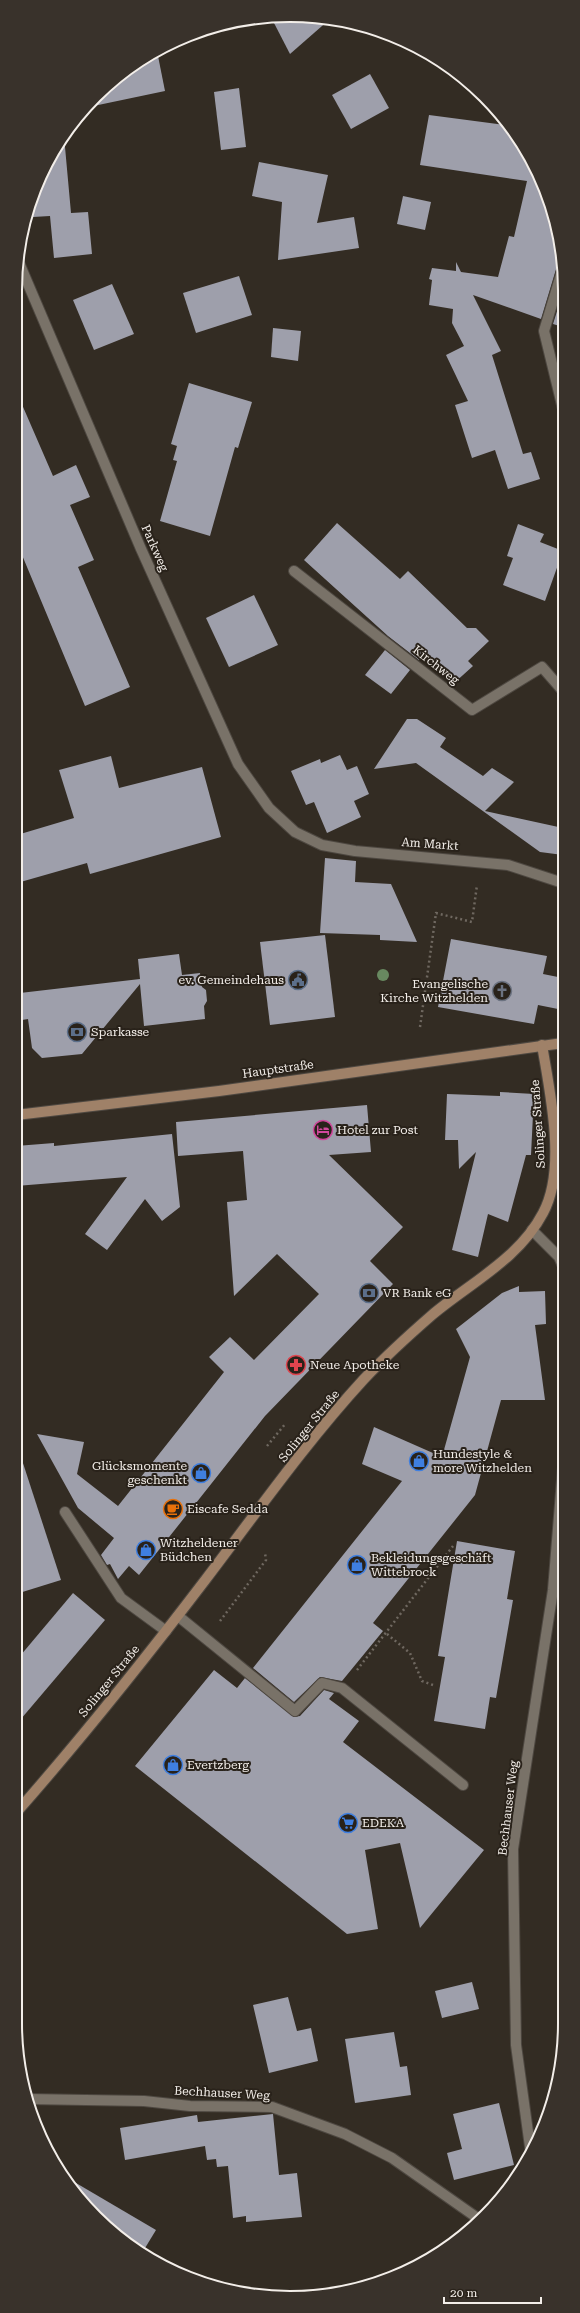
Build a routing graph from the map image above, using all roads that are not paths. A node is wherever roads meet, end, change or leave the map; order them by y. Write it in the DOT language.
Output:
graph roads {
  1 [pos="23,272"];
  2 [pos="558,285"];
  3 [pos="558,388"];
  4 [pos="294,571"];
  5 [pos="558,685"];
  6 [pos="295,832"];
  7 [pos="558,881"];
  8 [pos="558,1043"];
  9 [pos="542,1045"];
  10 [pos="22,1114"];
  11 [pos="532,1230"];
  12 [pos="558,1256"];
  13 [pos="65,1512"];
  14 [pos="558,1528"];
  15 [pos="178,1616"];
  16 [pos="166,1631"];
  17 [pos="463,1786"];
  18 [pos="22,1806"];
  19 [pos="33,2099"];
  20 [pos="529,2143"];
  21 [pos="476,2217"];
  1 -- 6 [label="street, Parkweg"];
  2 -- 3 [label="street"];
  4 -- 5 [label="street, Kirchweg"];
  6 -- 7 [label="street, Am Markt"];
  8 -- 9 [label="main road"];
  9 -- 10 [label="main road, Hauptstraße"];
  9 -- 11 [label="main road, Solinger Straße"];
  11 -- 12 [label="street"];
  11 -- 15 [label="main road, Solinger Straße"];
  13 -- 16 [label="street"];
  14 -- 20 [label="street, Bechhauser Weg"];
  15 -- 16 [label="main road, Solinger Straße"];
  15 -- 17 [label="street"];
  16 -- 18 [label="main road, Solinger Straße"];
  19 -- 21 [label="street, Bechhauser Weg"];
}
